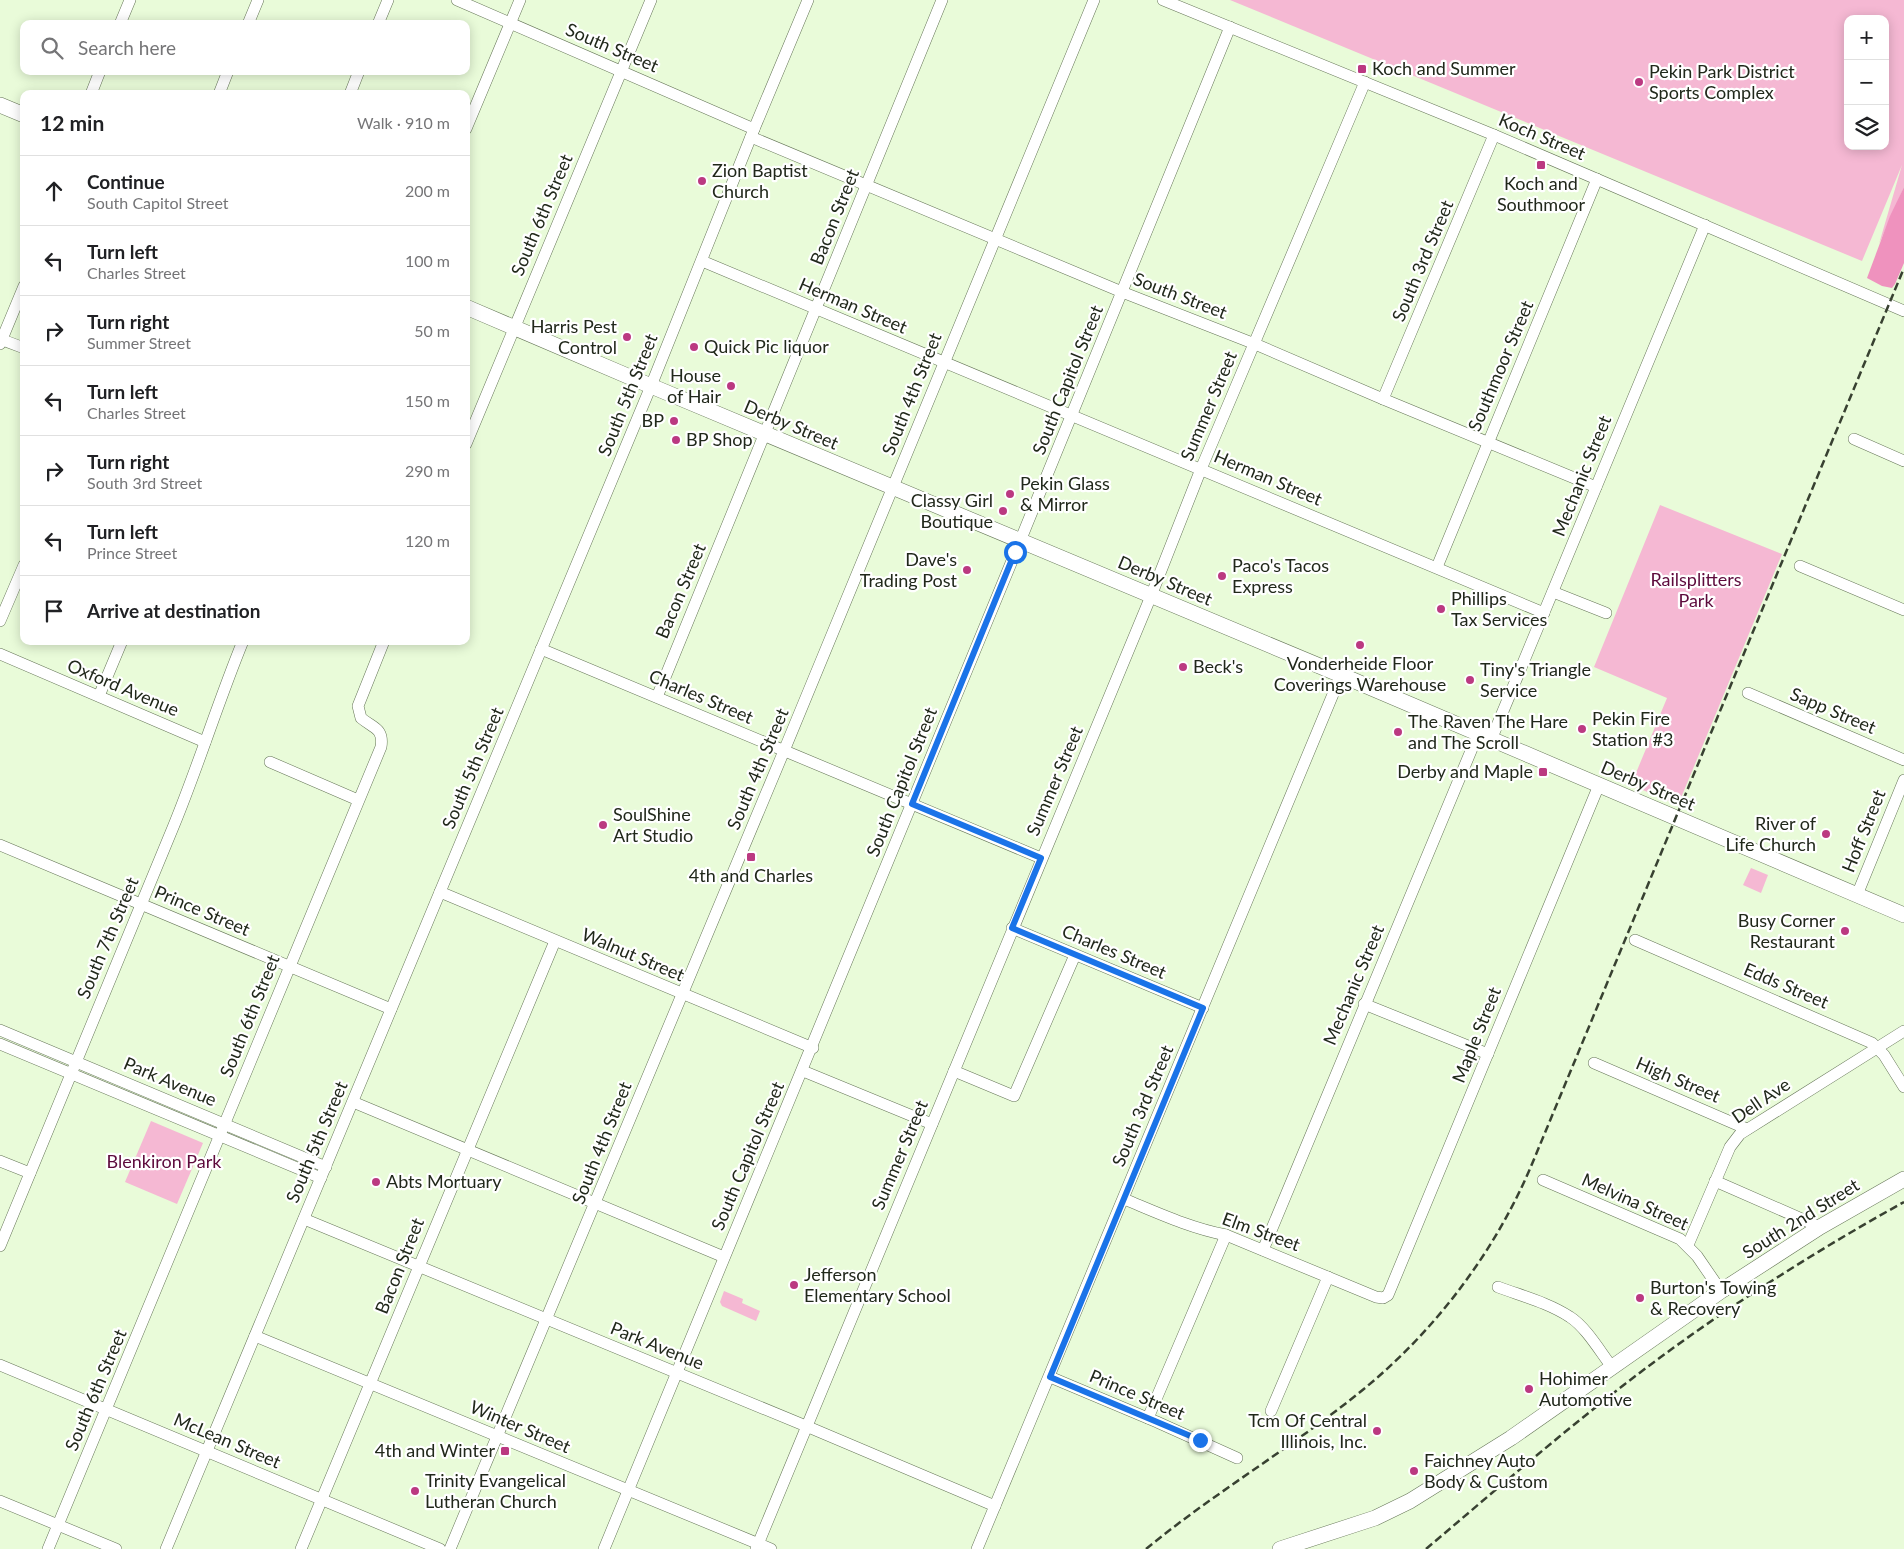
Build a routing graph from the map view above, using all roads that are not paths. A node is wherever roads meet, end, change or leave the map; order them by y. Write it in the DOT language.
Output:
graph roads {
  1 [pos="130,0"];
  2 [pos="258,0"];
  3 [pos="388,0"];
  4 [pos="456,0"];
  5 [pos="520,0"];
  6 [pos="651,0"];
  7 [pos="808,0"];
  8 [pos="942,0"];
  9 [pos="1094,0"];
  10 [pos="1163,0"];
  11 [pos="122,20"];
  12 [pos="250,20"];
  13 [pos="380,20"];
  14 [pos="510,23"];
  15 [pos="1230,27"];
  16 [pos="621,71"];
  17 [pos="98,75"];
  18 [pos="226,75"];
  19 [pos="357,75"];
  20 [pos="1365,82"];
  21 [pos="93,90"];
  22 [pos="221,90"];
  23 [pos="352,90"];
  24 [pos="0,105"];
  25 [pos="20,113"];
  26 [pos="470,118"];
  27 [pos="753,133"];
  28 [pos="1494,136"];
  29 [pos="1597,179"];
  30 [pos="866,185"];
  31 [pos="1705,225"];
  32 [pos="995,239"];
  33 [pos="702,261"];
  34 [pos="1122,292"];
  35 [pos="20,296"];
  36 [pos="470,309"];
  37 [pos="817,309"];
  38 [pos="1904,311"];
  39 [pos="514,328"];
  40 [pos="1,341"];
  41 [pos="1255,344"];
  42 [pos="20,347"];
  43 [pos="943,363"];
  44 [pos="651,386"];
  45 [pos="1383,399"];
  46 [pos="1072,416"];
  47 [pos="470,434"];
  48 [pos="765,434"];
  49 [pos="1854,439"];
  50 [pos="1488,442"];
  51 [pos="1904,461"];
  52 [pos="1201,469"];
  53 [pos="1596,487"];
  54 [pos="893,488"];
  55 [pos="1019,541"];
  56 [pos="1800,566"];
  57 [pos="1437,567"];
  58 [pos="20,574"];
  59 [pos="1554,592"];
  60 [pos="1151,596"];
  61 [pos="1904,610"];
  62 [pos="1544,612"];
  63 [pos="1606,613"];
  64 [pos="0,621"];
  65 [pos="120,645"];
  66 [pos="241,645"];
  67 [pos="382,645"];
  68 [pos="541,649"];
  69 [pos="0,654"];
  70 [pos="1341,675"];
  71 [pos="1748,694"];
  72 [pos="98,696"];
  73 [pos="656,696"];
  74 [pos="1485,737"];
  75 [pos="205,742"];
  76 [pos="784,751"];
  77 [pos="1904,760"];
  78 [pos="270,762"];
  79 [pos="1904,780"];
  80 [pos="1599,785"];
  81 [pos="358,800"];
  82 [pos="912,804"];
  83 [pos="0,845"];
  84 [pos="1041,858"];
  85 [pos="440,892"];
  86 [pos="1857,895"];
  87 [pos="142,905"];
  88 [pos="1904,915"];
  89 [pos="1012,928"];
  90 [pos="1635,940"];
  91 [pos="555,941"];
  92 [pos="1076,955"];
  93 [pos="290,966"];
  94 [pos="682,994"];
  95 [pos="1364,1004"];
  96 [pos="1203,1008"];
  97 [pos="391,1009"];
  98 [pos="0,1030"];
  99 [pos="1904,1031"];
  100 [pos="0,1044"];
  101 [pos="813,1048"];
  102 [pos="1878,1048"];
  103 [pos="1488,1054"];
  104 [pos="76,1062"];
  105 [pos="1594,1063"];
  106 [pos="803,1070"];
  107 [pos="954,1070"];
  108 [pos="71,1073"];
  109 [pos="1904,1087"];
  110 [pos="353,1102"];
  111 [pos="225,1124"];
  112 [pos="932,1124"];
  113 [pos="1747,1129"];
  114 [pos="220,1136"];
  115 [pos="467,1149"];
  116 [pos="0,1161"];
  117 [pos="324,1172"];
  118 [pos="30,1173"];
  119 [pos="1904,1179"];
  120 [pos="1543,1180"];
  121 [pos="1715,1181"];
  122 [pos="1124,1199"];
  123 [pos="596,1204"];
  124 [pos="304,1219"];
  125 [pos="1820,1227"];
  126 [pos="1226,1235"];
  127 [pos="1688,1245"];
  128 [pos="0,1246"];
  129 [pos="1263,1250"];
  130 [pos="724,1257"];
  131 [pos="419,1267"];
  132 [pos="1328,1277"];
  133 [pos="1498,1287"];
  134 [pos="1721,1291"];
  135 [pos="1386,1297"];
  136 [pos="548,1320"];
  137 [pos="256,1336"];
  138 [pos="0,1365"];
  139 [pos="1612,1367"];
  140 [pos="677,1373"];
  141 [pos="1050,1377"];
  142 [pos="370,1383"];
  143 [pos="107,1409"];
  144 [pos="1271,1411"];
  145 [pos="1148,1418"];
  146 [pos="806,1426"];
  147 [pos="498,1437"];
  148 [pos="207,1451"];
  149 [pos="1237,1458"];
  150 [pos="629,1491"];
  151 [pos="322,1499"];
  152 [pos="0,1501"];
  153 [pos="995,1506"];
  154 [pos="58,1525"];
  155 [pos="757,1546"];
  156 [pos="48,1549"];
  157 [pos="116,1549"];
  158 [pos="166,1549"];
  159 [pos="301,1549"];
  160 [pos="440,1549"];
  161 [pos="450,1549"];
  162 [pos="604,1549"];
  163 [pos="771,1549"];
  164 [pos="977,1549"];
  165 [pos="1280,1549"];
  1 -- 11 [label="street"];
  2 -- 12 [label="street"];
  3 -- 13 [label="street"];
  4 -- 14 [label="street, South Street"];
  5 -- 14 [label="street"];
  6 -- 16 [label="street, South 6th Street"];
  7 -- 27 [label="street, South 5th Street"];
  8 -- 30 [label="street, Bacon Street"];
  9 -- 32 [label="street, South 4th Street"];
  10 -- 15 [label="street, Koch Street"];
  14 -- 16 [label="street, South Street"];
  14 -- 26 [label="street"];
  15 -- 20 [label="street, Koch Street"];
  15 -- 34 [label="street, South Capitol Street"];
  16 -- 27 [label="street, South Street"];
  16 -- 39 [label="street, South 6th Street"];
  17 -- 21 [label="street"];
  18 -- 22 [label="street"];
  19 -- 23 [label="street"];
  20 -- 28 [label="street, Koch Street"];
  20 -- 41 [label="street, Summer Street"];
  24 -- 25 [label="main road"];
  27 -- 30 [label="street, South Street"];
  27 -- 33 [label="street, South 5th Street"];
  28 -- 29 [label="street, Koch Street"];
  28 -- 45 [label="street, South 3rd Street"];
  29 -- 31 [label="street, Koch Street"];
  29 -- 50 [label="street, Southmoor Street"];
  30 -- 32 [label="street, South Street"];
  30 -- 37 [label="street, Bacon Street"];
  31 -- 38 [label="street, Koch Street"];
  31 -- 53 [label="street, Mechanic Street"];
  32 -- 34 [label="street, South Street"];
  32 -- 43 [label="street, South 4th Street"];
  33 -- 37 [label="street, Herman Street"];
  33 -- 44 [label="street, South 5th Street"];
  34 -- 41 [label="street, South Street"];
  34 -- 46 [label="street, South Capitol Street"];
  35 -- 40 [label="street"];
  36 -- 39 [label="main road, Derby Street"];
  37 -- 43 [label="street, Herman Street"];
  37 -- 48 [label="street, Bacon Street"];
  39 -- 44 [label="main road, Derby Street"];
  39 -- 47 [label="street, South 6th Street"];
  40 -- 42 [label="street"];
  41 -- 45 [label="street, South Street"];
  41 -- 52 [label="street, Summer Street"];
  43 -- 46 [label="street, Herman Street"];
  43 -- 54 [label="street, South 4th Street"];
  44 -- 48 [label="main road, Derby Street"];
  44 -- 68 [label="street, South 5th Street"];
  45 -- 50 [label="street, South Street"];
  46 -- 52 [label="street, Herman Street"];
  46 -- 55 [label="street, South Capitol Street"];
  48 -- 54 [label="main road, Derby Street"];
  48 -- 73 [label="street, Bacon Street"];
  49 -- 51 [label="street"];
  50 -- 53 [label="street, South Street"];
  50 -- 57 [label="street, Southmoor Street"];
  52 -- 57 [label="street, Herman Street"];
  52 -- 60 [label="street, Summer Street"];
  53 -- 59 [label="street, Mechanic Street"];
  54 -- 55 [label="main road, Derby Street"];
  54 -- 76 [label="street, South 4th Street"];
  55 -- 60 [label="main road, Derby Street"];
  55 -- 82 [label="street, South Capitol Street"];
  56 -- 61 [label="street"];
  57 -- 62 [label="street, Herman Street"];
  58 -- 64 [label="street"];
  59 -- 62 [label="street, Mechanic Street"];
  59 -- 63 [label="street"];
  60 -- 70 [label="main road, Derby Street"];
  60 -- 84 [label="street, Summer Street"];
  62 -- 74 [label="street, Mechanic Street"];
  65 -- 72 [label="street"];
  66 -- 75 [label="street, South 7th Street"];
  67 -- 81 [label="street, South 6th Street"];
  68 -- 73 [label="street, Charles Street"];
  68 -- 85 [label="street, South 5th Street"];
  69 -- 72 [label="street, Oxford Avenue"];
  70 -- 74 [label="main road, Derby Street"];
  70 -- 96 [label="street, South 3rd Street"];
  71 -- 77 [label="street, Sapp Street"];
  72 -- 75 [label="street, Oxford Avenue"];
  73 -- 76 [label="street, Charles Street"];
  74 -- 80 [label="main road, Derby Street"];
  74 -- 95 [label="street, Mechanic Street"];
  75 -- 87 [label="street, South 7th Street"];
  76 -- 82 [label="street, Charles Street"];
  76 -- 94 [label="street, South 4th Street"];
  78 -- 81 [label="street"];
  79 -- 86 [label="street, Hoff Street"];
  80 -- 86 [label="main road, Derby Street"];
  80 -- 103 [label="street, Maple Street"];
  81 -- 93 [label="street, South 6th Street"];
  82 -- 84 [label="street, Charles Street"];
  82 -- 101 [label="street, South Capitol Street"];
  83 -- 87 [label="street, Prince Street"];
  84 -- 89 [label="street, Summer Street"];
  85 -- 91 [label="street, Walnut Street"];
  85 -- 97 [label="street, South 5th Street"];
  86 -- 88 [label="main road, Derby Street"];
  87 -- 93 [label="street, Prince Street"];
  87 -- 104 [label="street, South 7th Street"];
  89 -- 92 [label="street, Charles Street"];
  89 -- 107 [label="street, Summer Street"];
  90 -- 102 [label="street, Edds Street"];
  91 -- 94 [label="street, Walnut Street"];
  91 -- 115 [label="street, Bacon Street"];
  92 -- 96 [label="street, Charles Street"];
  92 -- 107 [label="street"];
  93 -- 97 [label="street, Prince Street"];
  93 -- 111 [label="street, South 6th Street"];
  94 -- 101 [label="street, Walnut Street"];
  94 -- 123 [label="street, South 4th Street"];
  95 -- 103 [label="street"];
  95 -- 129 [label="street, Mechanic Street"];
  96 -- 122 [label="street, South 3rd Street"];
  97 -- 110 [label="street, South 5th Street"];
  98 -- 104 [label="street, Park Avenue"];
  99 -- 102 [label="street, Dell Ave"];
  100 -- 108 [label="street, Park Avenue"];
  101 -- 106 [label="street, South Capitol Street"];
  102 -- 109 [label="street, Edds Street"];
  102 -- 113 [label="street, Dell Ave"];
  103 -- 135 [label="street, Maple Street"];
  104 -- 108 [label="street, South 7th Street"];
  104 -- 111 [label="street, Park Avenue"];
  105 -- 113 [label="street, High Street"];
  106 -- 112 [label="street"];
  106 -- 130 [label="street, South Capitol Street"];
  107 -- 112 [label="street, Summer Street"];
  108 -- 114 [label="street, Park Avenue"];
  108 -- 118 [label="street, South 7th Street"];
  110 -- 115 [label="street"];
  110 -- 117 [label="street, South 5th Street"];
  111 -- 114 [label="street, South 6th Street"];
  111 -- 117 [label="street, Park Avenue"];
  112 -- 146 [label="street, Summer Street"];
  113 -- 121 [label="street, Dell Ave"];
  114 -- 117 [label="street, Park Avenue"];
  114 -- 143 [label="street, South 6th Street"];
  115 -- 123 [label="street"];
  115 -- 131 [label="street, Bacon Street"];
  116 -- 118 [label="street"];
  117 -- 124 [label="street, South 5th Street"];
  118 -- 128 [label="street, South 7th Street"];
  119 -- 125 [label="main road, South 2nd Street"];
  120 -- 127 [label="street, Melvina Street"];
  121 -- 125 [label="street"];
  121 -- 127 [label="street, Dell Ave"];
  122 -- 126 [label="street, Elm Street"];
  122 -- 141 [label="street, South 3rd Street"];
  123 -- 130 [label="street"];
  123 -- 136 [label="street, South 4th Street"];
  124 -- 131 [label="street, Park Avenue"];
  124 -- 137 [label="street, South 5th Street"];
  125 -- 134 [label="main road, South 2nd Street"];
  126 -- 129 [label="street, Elm Street"];
  126 -- 145 [label="street"];
  127 -- 134 [label="street, Melvina Street"];
  129 -- 132 [label="street, Elm Street"];
  130 -- 140 [label="street, South Capitol Street"];
  131 -- 136 [label="street, Park Avenue"];
  131 -- 142 [label="street, Bacon Street"];
  132 -- 135 [label="street, Elm Street"];
  132 -- 144 [label="street"];
  133 -- 139 [label="street"];
  134 -- 139 [label="main road, South 2nd Street"];
  136 -- 140 [label="street, Park Avenue"];
  136 -- 147 [label="street, South 4th Street"];
  137 -- 142 [label="street, Winter Street"];
  137 -- 148 [label="street, South 5th Street"];
  138 -- 143 [label="street, McLean Street"];
  139 -- 165 [label="main road, South 2nd Street"];
  140 -- 146 [label="street, Park Avenue"];
  140 -- 150 [label="street, South Capitol Street"];
  141 -- 145 [label="street, Prince Street"];
  141 -- 153 [label="street, South 3rd Street"];
  142 -- 147 [label="street, Winter Street"];
  142 -- 151 [label="street, Bacon Street"];
  143 -- 148 [label="street, McLean Street"];
  143 -- 154 [label="street, South 6th Street"];
  145 -- 149 [label="street, Prince Street"];
  146 -- 153 [label="street, Park Avenue"];
  146 -- 155 [label="street, Summer Street"];
  147 -- 150 [label="street, Winter Street"];
  147 -- 161 [label="street, South 4th Street"];
  148 -- 151 [label="street, McLean Street"];
  148 -- 158 [label="street, South 5th Street"];
  150 -- 155 [label="street, Winter Street"];
  150 -- 162 [label="street, South Capitol Street"];
  151 -- 159 [label="street, Bacon Street"];
  151 -- 160 [label="street, McLean Street"];
  152 -- 154 [label="street"];
  153 -- 164 [label="street, South 3rd Street"];
  154 -- 156 [label="street, South 6th Street"];
  154 -- 157 [label="street"];
  155 -- 163 [label="street, Winter Street"];
}
